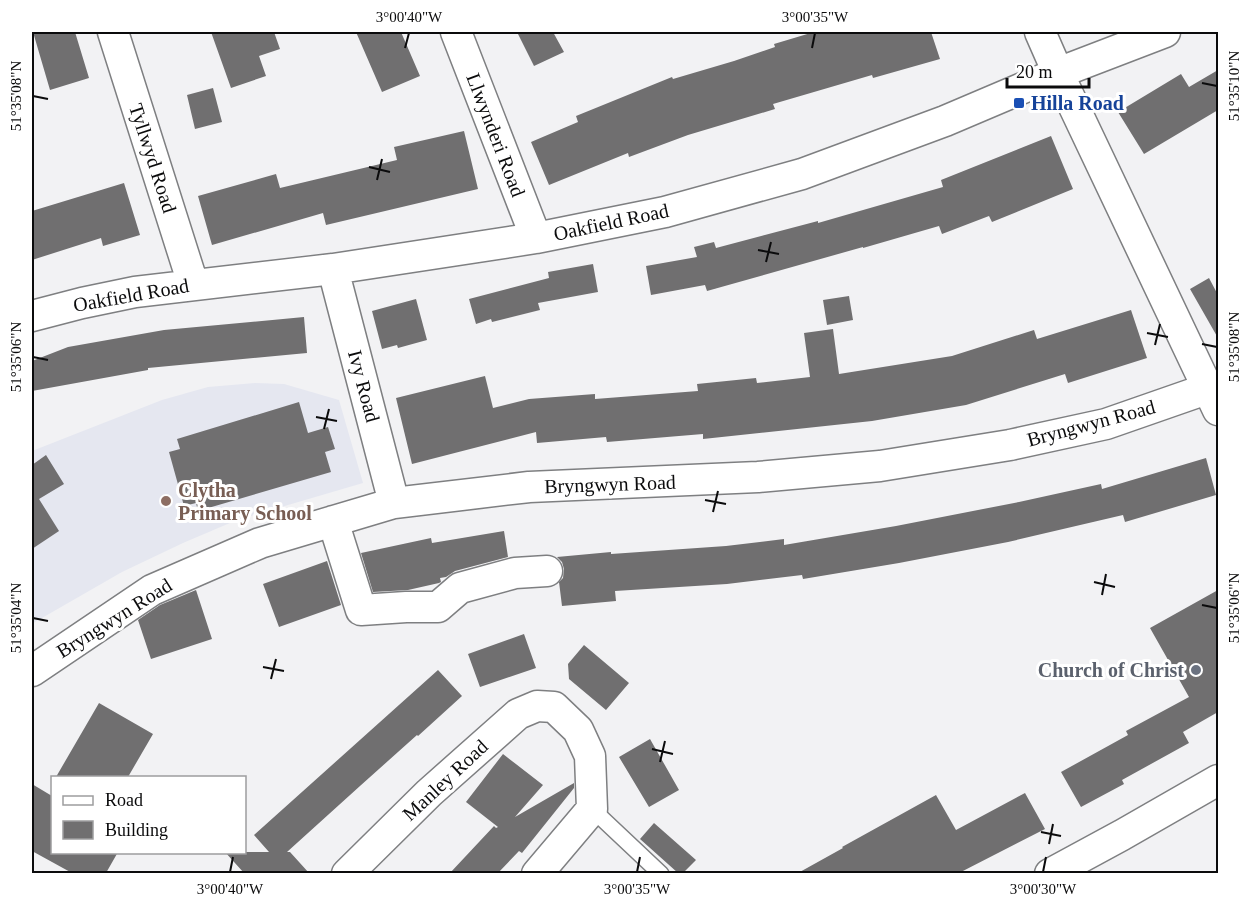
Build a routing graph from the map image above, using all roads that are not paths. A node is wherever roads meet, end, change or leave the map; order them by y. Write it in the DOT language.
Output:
graph roads {
  1 [pos="113,32"];
  2 [pos="456,32"];
  3 [pos="1040,32"];
  4 [pos="1166,32"];
  5 [pos="1058,73"];
  6 [pos="536,238"];
  7 [pos="333,269"];
  8 [pos="193,284"];
  9 [pos="32,315"];
  10 [pos="1215,394"];
  11 [pos="394,503"];
  12 [pos="333,521"];
  13 [pos="547,571"];
  14 [pos="32,670"];
  15 [pos="1218,780"];
  16 [pos="592,809"];
  17 [pos="347,873"];
  18 [pos="537,873"];
  19 [pos="661,873"];
  20 [pos="1050,873"];
  1 -- 8 [label="street, Tyllwyd Road"];
  2 -- 6 [label="street, Llwynderi Road"];
  3 -- 5 [label="street"];
  4 -- 5 [label="street, Oakfield Road"];
  5 -- 6 [label="street, Oakfield Road"];
  5 -- 10 [label="street"];
  6 -- 7 [label="street, Oakfield Road"];
  7 -- 8 [label="street, Oakfield Road"];
  7 -- 11 [label="street, Ivy Road"];
  8 -- 9 [label="street, Oakfield Road"];
  10 -- 11 [label="street, Bryngwyn Road"];
  11 -- 12 [label="street, Bryngwyn Road"];
  12 -- 13 [label="street"];
  12 -- 14 [label="street, Bryngwyn Road"];
  15 -- 20 [label="street"];
  16 -- 17 [label="street, Manley Road"];
  16 -- 18 [label="street"];
  16 -- 19 [label="lane"];
}
